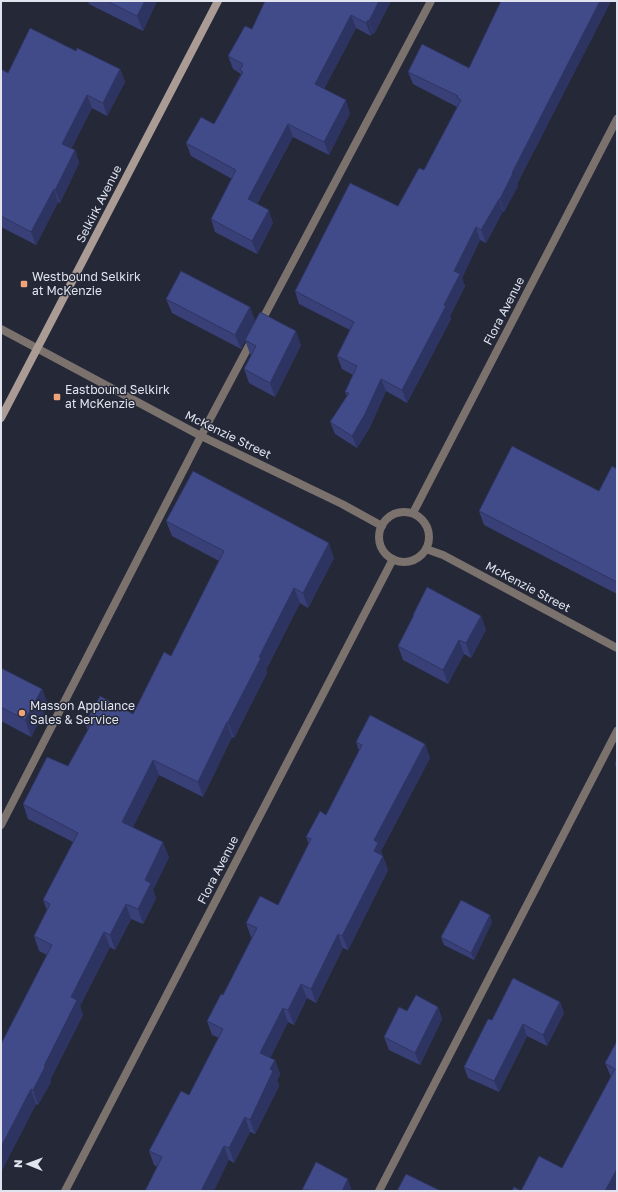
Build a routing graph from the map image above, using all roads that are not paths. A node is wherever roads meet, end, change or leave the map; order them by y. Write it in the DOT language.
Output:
graph roads {
  1 [pos="218,1"];
  2 [pos="431,1"];
  3 [pos="617,119"];
  4 [pos="1,329"];
  5 [pos="38,347"];
  6 [pos="1,418"];
  7 [pos="200,436"];
  8 [pos="413,514"];
  9 [pos="382,526"];
  10 [pos="426,549"];
  11 [pos="393,559"];
  12 [pos="617,648"];
  13 [pos="617,731"];
  14 [pos="1,825"];
  15 [pos="65,1191"];
  16 [pos="379,1191"];
  1 -- 5 [label="main road, Selkirk Avenue"];
  2 -- 7 [label="street"];
  3 -- 8 [label="street, Flora Avenue"];
  4 -- 5 [label="street, McKenzie Street"];
  5 -- 6 [label="main road, Selkirk Avenue"];
  5 -- 7 [label="street, McKenzie Street"];
  7 -- 9 [label="street, McKenzie Street"];
  7 -- 14 [label="street"];
  8 -- 9 [label="street"];
  8 -- 10 [label="street"];
  9 -- 11 [label="street"];
  10 -- 11 [label="street"];
  10 -- 12 [label="street, McKenzie Street"];
  11 -- 15 [label="street, Flora Avenue"];
  13 -- 16 [label="street"];
}
